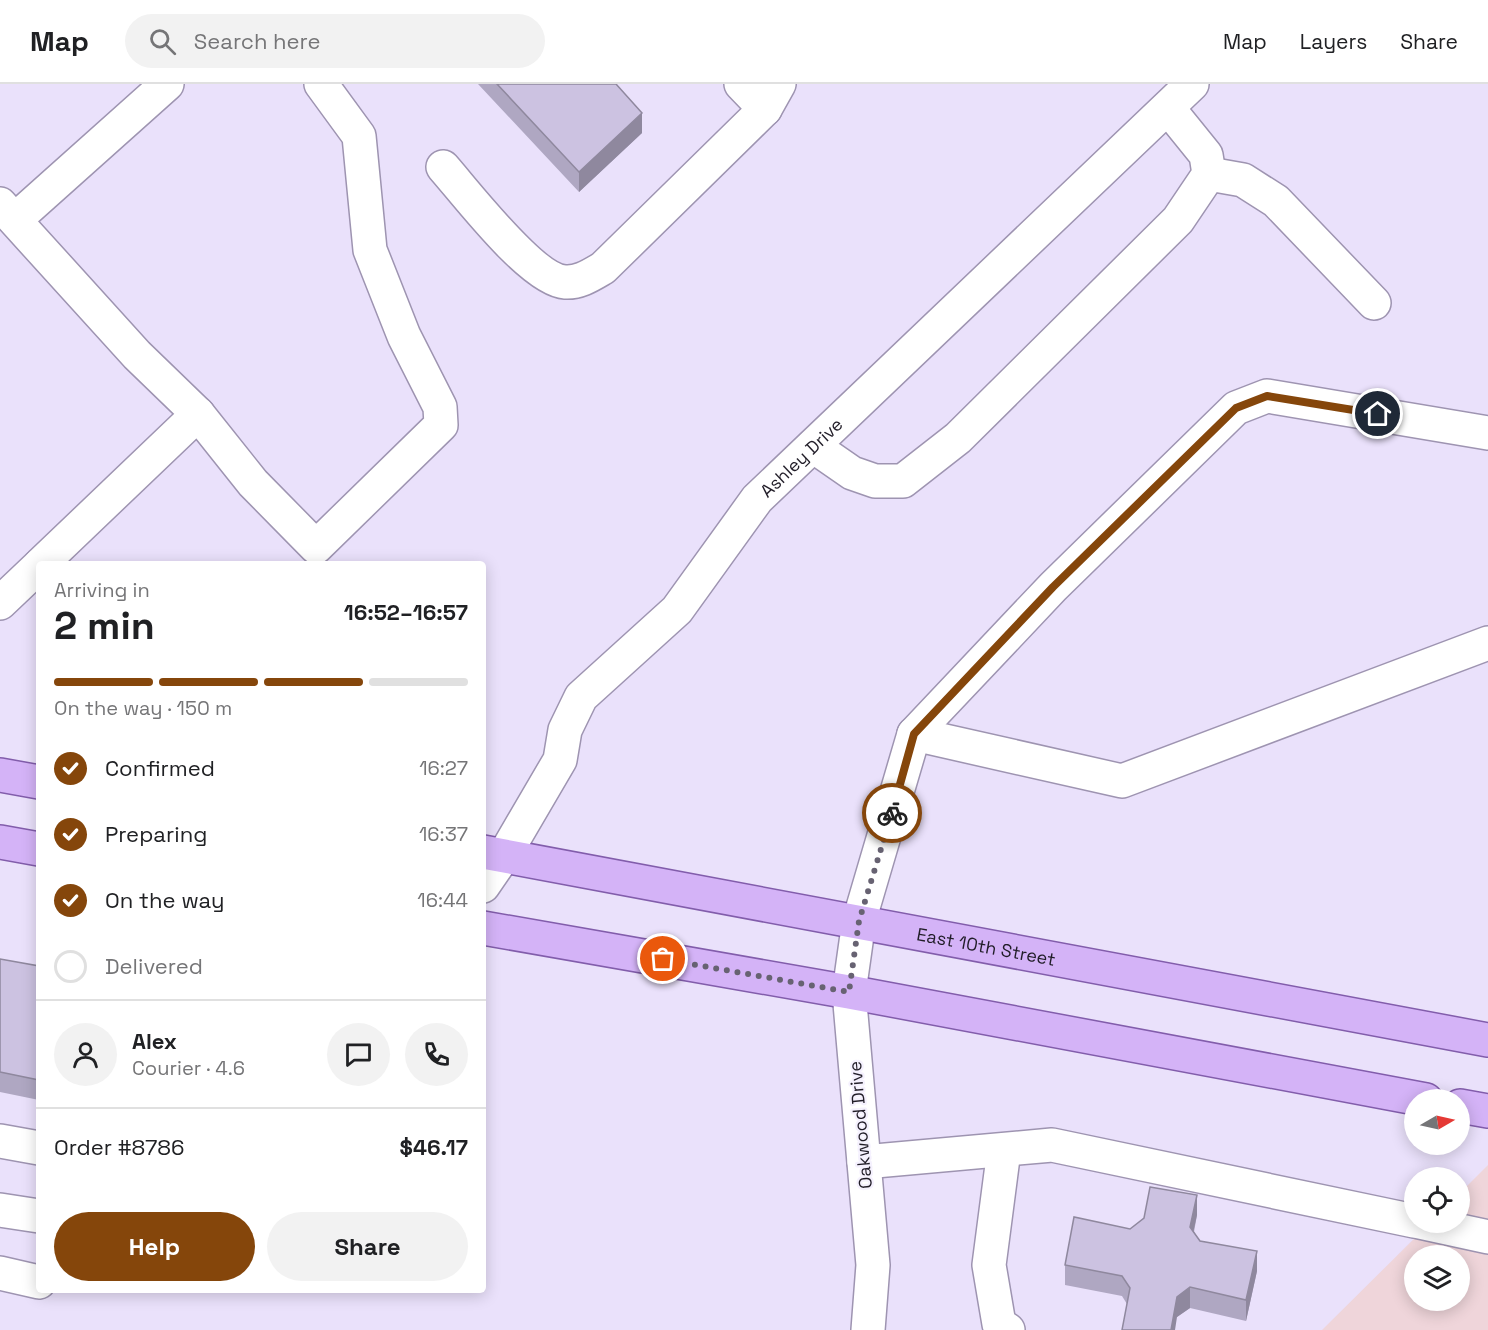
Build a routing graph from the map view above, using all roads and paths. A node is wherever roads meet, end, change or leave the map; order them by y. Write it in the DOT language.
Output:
graph roads {
  1 [pos="167,84"];
  2 [pos="321,84"];
  3 [pos="741,84"];
  4 [pos="1192,84"];
  5 [pos="772,96"];
  6 [pos="1168,108"];
  7 [pos="443,167"];
  8 [pos="1209,174"];
  9 [pos="8,212"];
  10 [pos="1374,303"];
  11 [pos="198,414"];
  12 [pos="1488,433"];
  13 [pos="813,446"];
  14 [pos="44,561"];
  15 [pos="36,569"];
  16 [pos="0,603"];
  17 [pos="1488,643"];
  18 [pos="914,734"];
  19 [pos="0,775"];
  20 [pos="36,781"];
  21 [pos="0,842"];
  22 [pos="36,848"];
  23 [pos="494,853"];
  24 [pos="486,877"];
  25 [pos="859,921"];
  26 [pos="486,929"];
  27 [pos="849,992"];
  28 [pos="1488,1040"];
  29 [pos="1404,1096"];
  30 [pos="1470,1108"];
  31 [pos="1488,1111"];
  32 [pos="0,1141"];
  33 [pos="36,1147"];
  34 [pos="1004,1150"];
  35 [pos="864,1162"];
  36 [pos="0,1210"];
  37 [pos="36,1216"];
  38 [pos="1404,1219"];
  39 [pos="1470,1233"];
  40 [pos="1488,1237"];
  41 [pos="0,1273"];
  42 [pos="36,1281"];
  43 [pos="868,1330"];
  44 [pos="1008,1330"];
  1 -- 9 [label="street"];
  2 -- 11 [label="street"];
  3 -- 5 [label="street"];
  4 -- 6 [label="street, Ashley Drive"];
  5 -- 7 [label="street"];
  6 -- 8 [label="street"];
  6 -- 13 [label="street, Ashley Drive"];
  8 -- 10 [label="street"];
  8 -- 13 [label="street"];
  9 -- 11 [label="street"];
  11 -- 14 [label="street"];
  12 -- 18 [label="street"];
  13 -- 23 [label="street, Ashley Drive"];
  15 -- 16 [label="street"];
  17 -- 18 [label="street"];
  18 -- 25 [label="street, Oakwood Drive"];
  19 -- 20 [label="main road"];
  21 -- 22 [label="main road"];
  23 -- 24 [label="street, Ashley Drive"];
  23 -- 25 [label="main road, East 10th Street"];
  25 -- 27 [label="street, Oakwood Drive"];
  25 -- 28 [label="main road, East 10th Street"];
  26 -- 27 [label="main road"];
  27 -- 29 [label="main road"];
  27 -- 35 [label="street, Oakwood Drive"];
  30 -- 31 [label="main road"];
  32 -- 33 [label="street"];
  34 -- 35 [label="street"];
  34 -- 38 [label="street"];
  34 -- 44 [label="street"];
  35 -- 43 [label="street, Oakwood Drive"];
  36 -- 37 [label="street"];
  39 -- 40 [label="street"];
  41 -- 42 [label="street"];
}
